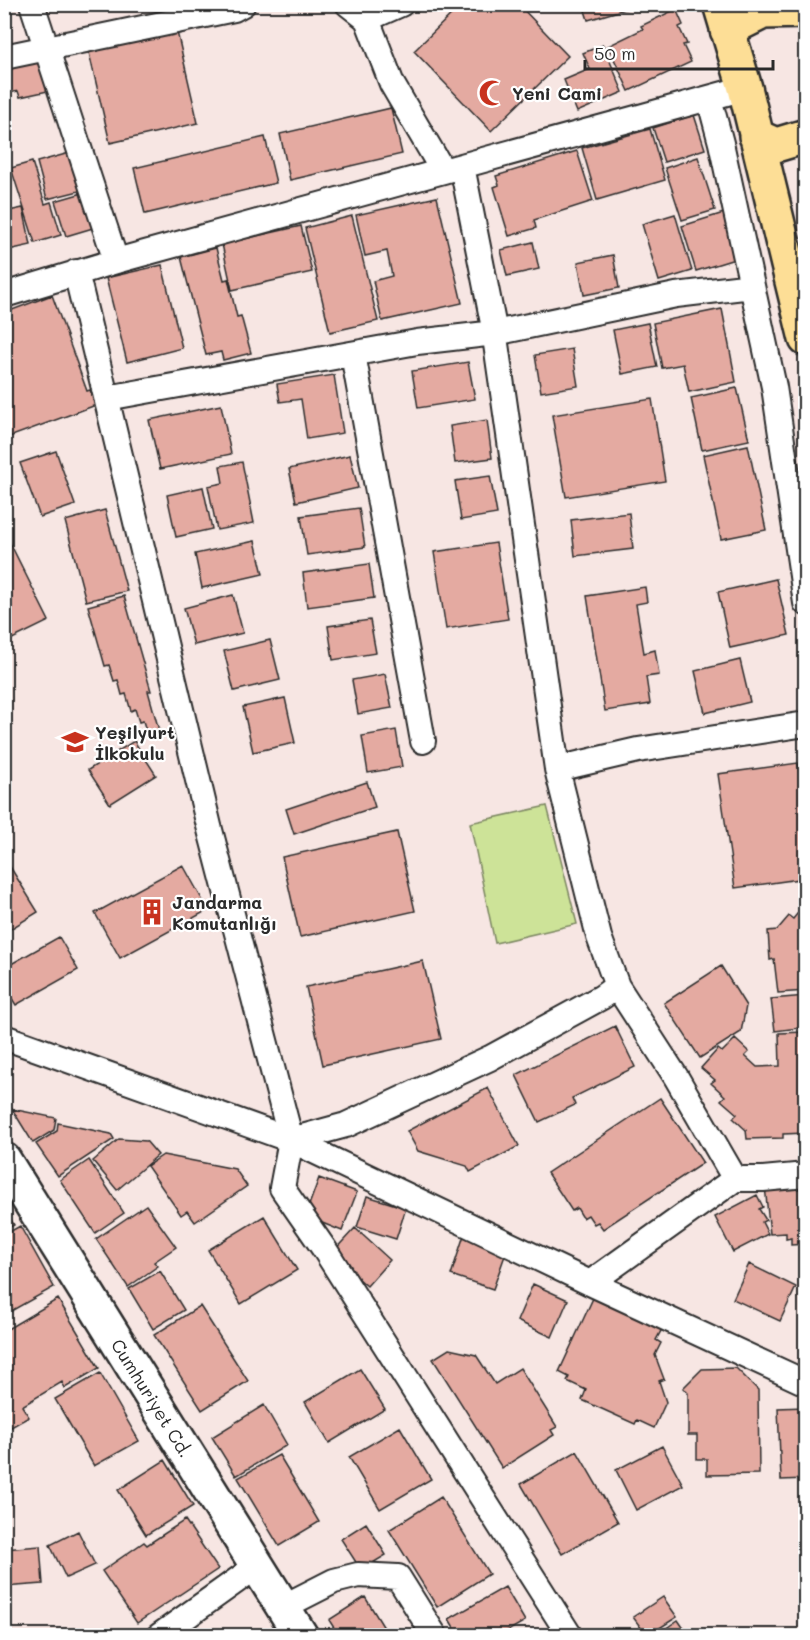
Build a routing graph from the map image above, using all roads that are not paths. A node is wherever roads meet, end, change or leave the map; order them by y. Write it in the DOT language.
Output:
graph roads {
  1 [pos="32,4"];
  2 [pos="243,4"];
  3 [pos="348,4"];
  4 [pos="401,4"];
  5 [pos="806,11"];
  6 [pos="723,17"];
  7 [pos="367,19"];
  8 [pos="47,47"];
  9 [pos="4,57"];
  10 [pos="745,88"];
  11 [pos="709,98"];
  12 [pos="756,136"];
  13 [pos="806,136"];
  14 [pos="453,169"];
  15 [pos="116,261"];
  16 [pos="76,272"];
  17 [pos="752,286"];
  18 [pos="4,296"];
  19 [pos="495,333"];
  20 [pos="806,339"];
  21 [pos="353,354"];
  22 [pos="106,398"];
  23 [pos="806,603"];
  24 [pos="806,724"];
  25 [pos="423,741"];
  26 [pos="557,770"];
  27 [pos="617,986"];
  28 [pos="4,1037"];
  29 [pos="291,1140"];
  30 [pos="4,1160"];
  31 [pos="806,1175"];
  32 [pos="735,1179"];
  33 [pos="590,1284"];
  34 [pos="806,1383"];
  35 [pos="257,1566"];
  36 [pos="283,1607"];
  37 [pos="159,1635"];
  38 [pos="301,1635"];
  39 [pos="435,1635"];
  40 [pos="570,1635"];
  1 -- 8 [label="street"];
  2 -- 8 [label="street"];
  3 -- 7 [label="street"];
  4 -- 7 [label="street"];
  5 -- 6 [label="highway"];
  6 -- 10 [label="highway"];
  7 -- 14 [label="street"];
  8 -- 9 [label="street"];
  8 -- 15 [label="street"];
  10 -- 11 [label="street"];
  10 -- 12 [label="highway"];
  11 -- 14 [label="street"];
  11 -- 17 [label="street"];
  12 -- 13 [label="highway"];
  12 -- 20 [label="highway"];
  14 -- 15 [label="street"];
  14 -- 19 [label="street"];
  15 -- 16 [label="street"];
  16 -- 18 [label="street"];
  16 -- 22 [label="street"];
  17 -- 19 [label="street"];
  17 -- 23 [label="street"];
  19 -- 21 [label="street"];
  19 -- 26 [label="street"];
  21 -- 22 [label="street"];
  21 -- 25 [label="street"];
  22 -- 29 [label="street"];
  24 -- 26 [label="street"];
  26 -- 27 [label="street"];
  27 -- 29 [label="street"];
  27 -- 32 [label="street"];
  28 -- 29 [label="street"];
  29 -- 33 [label="street"];
  29 -- 40 [label="street"];
  30 -- 35 [label="main road, Cumhuriyet Cd."];
  31 -- 32 [label="street"];
  32 -- 33 [label="street"];
  33 -- 34 [label="street"];
  35 -- 36 [label="main road, Cumhuriyet Cd."];
  35 -- 37 [label="street"];
  36 -- 38 [label="main road, Cumhuriyet Cd."];
  36 -- 39 [label="street"];
}
